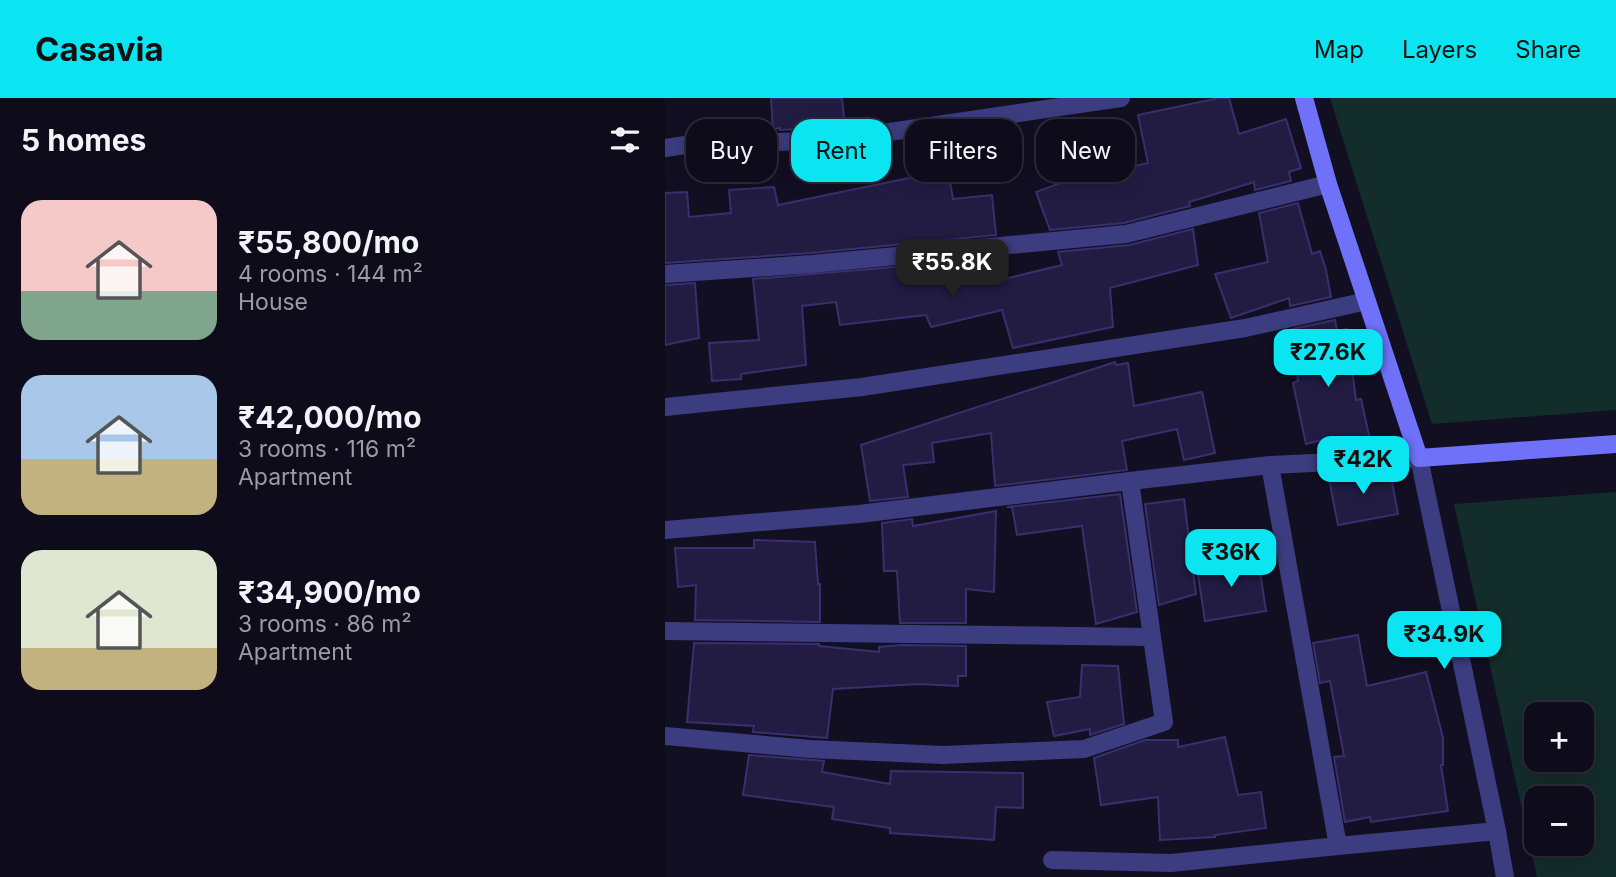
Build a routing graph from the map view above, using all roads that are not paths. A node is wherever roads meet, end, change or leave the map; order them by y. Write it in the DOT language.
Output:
graph roads {
  1 [pos="1121,98"];
  2 [pos="1304,98"];
  3 [pos="665,148"];
  4 [pos="1328,184"];
  5 [pos="665,275"];
  6 [pos="1367,301"];
  7 [pos="665,407"];
  8 [pos="1616,444"];
  9 [pos="1419,458"];
  10 [pos="1270,465"];
  11 [pos="1130,481"];
  12 [pos="665,530"];
  13 [pos="665,631"];
  14 [pos="1151,637"];
  15 [pos="665,736"];
  16 [pos="1497,831"];
  17 [pos="1339,846"];
  18 [pos="1052,860"];
  19 [pos="1505,877"];
  1 -- 3 [label="street"];
  2 -- 4 [label="street"];
  4 -- 5 [label="street"];
  4 -- 6 [label="street"];
  6 -- 7 [label="street"];
  6 -- 9 [label="street"];
  8 -- 9 [label="street"];
  9 -- 10 [label="street"];
  9 -- 16 [label="street"];
  10 -- 11 [label="street"];
  10 -- 17 [label="street"];
  11 -- 12 [label="street"];
  11 -- 14 [label="street"];
  13 -- 14 [label="street"];
  14 -- 15 [label="street"];
  16 -- 17 [label="street"];
  16 -- 19 [label="street"];
  17 -- 18 [label="street"];
}
